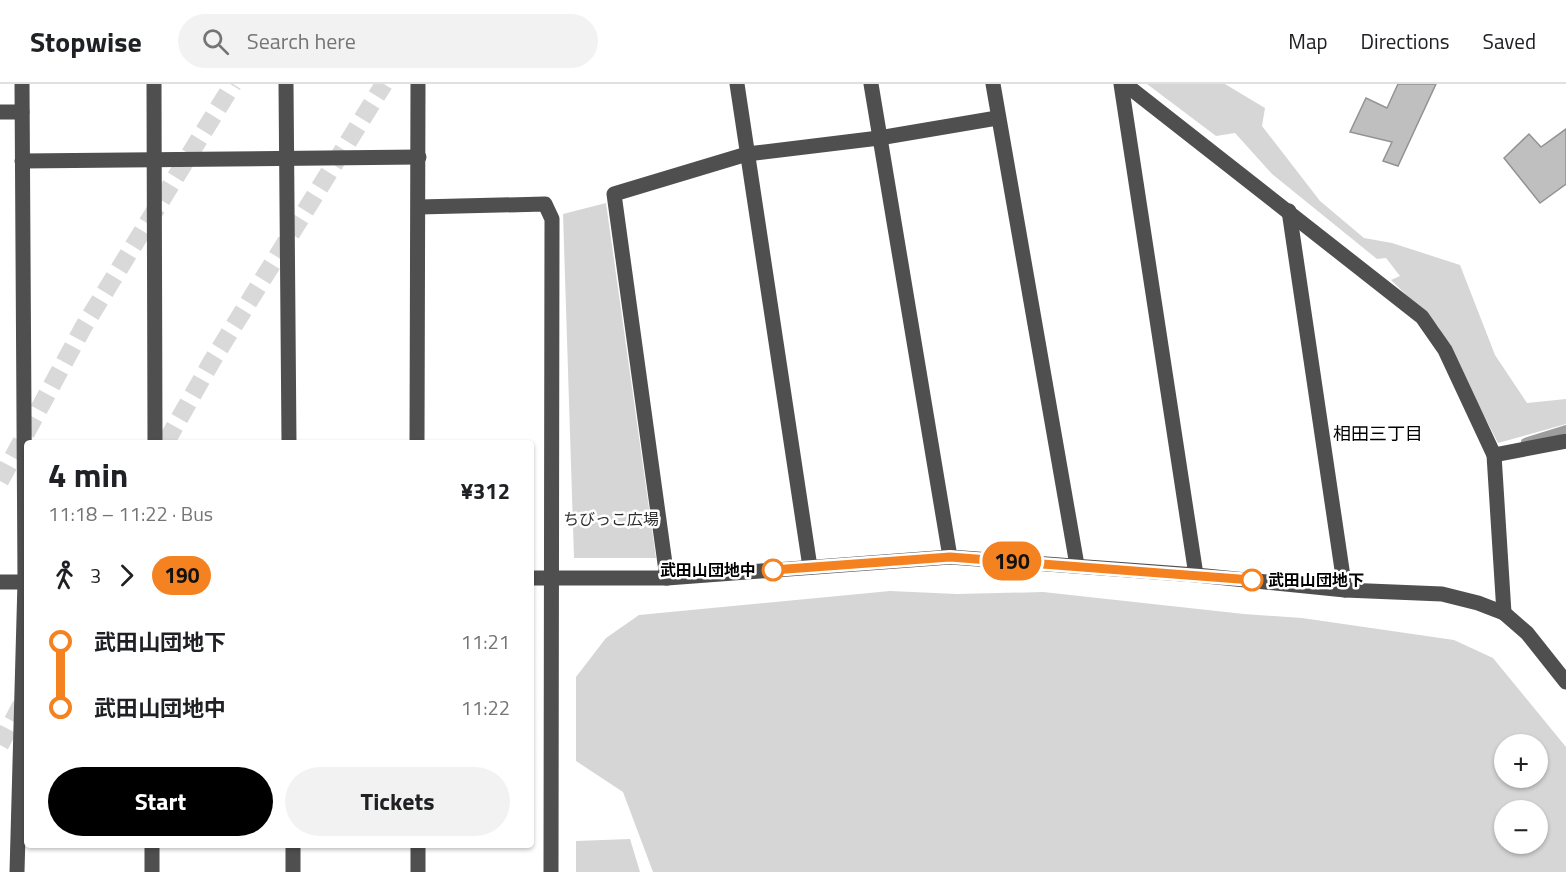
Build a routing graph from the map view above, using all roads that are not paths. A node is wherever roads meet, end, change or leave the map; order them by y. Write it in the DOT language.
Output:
graph roads {
  1 [pos="22,84"];
  2 [pos="154,84"];
  3 [pos="286,84"];
  4 [pos="418,84"];
  5 [pos="737,84"];
  6 [pos="871,84"];
  7 [pos="993,84"];
  8 [pos="1123,84"];
  9 [pos="0,112"];
  10 [pos="22,112"];
  11 [pos="997,118"];
  12 [pos="879,138"];
  13 [pos="747,154"];
  14 [pos="419,157"];
  15 [pos="287,159"];
  16 [pos="153,160"];
  17 [pos="22,161"];
  18 [pos="419,207"];
  19 [pos="1289,211"];
  20 [pos="25,440"];
  21 [pos="155,440"];
  22 [pos="289,440"];
  23 [pos="417,440"];
  24 [pos="1566,441"];
  25 [pos="1494,455"];
  26 [pos="950,557"];
  27 [pos="1077,565"];
  28 [pos="810,567"];
  29 [pos="1196,574"];
  30 [pos="534,578"];
  31 [pos="552,578"];
  32 [pos="667,578"];
  33 [pos="0,582"];
  34 [pos="24,582"];
  35 [pos="1346,590"];
  36 [pos="1504,613"];
  37 [pos="24,640"];
  38 [pos="1566,681"];
  39 [pos="152,848"];
  40 [pos="293,848"];
  41 [pos="418,848"];
  42 [pos="16,872"];
  43 [pos="152,872"];
  44 [pos="293,872"];
  45 [pos="418,872"];
  46 [pos="551,872"];
  1 -- 10 [label="street"];
  2 -- 16 [label="street"];
  3 -- 15 [label="street"];
  4 -- 14 [label="street"];
  5 -- 13 [label="street"];
  6 -- 12 [label="street"];
  7 -- 11 [label="street"];
  8 -- 19 [label="street"];
  8 -- 29 [label="street"];
  9 -- 10 [label="street"];
  10 -- 17 [label="street"];
  11 -- 12 [label="street"];
  11 -- 27 [label="street"];
  12 -- 13 [label="street"];
  12 -- 26 [label="street"];
  13 -- 28 [label="street"];
  13 -- 32 [label="street"];
  14 -- 15 [label="street"];
  14 -- 18 [label="street"];
  15 -- 16 [label="street"];
  15 -- 22 [label="street"];
  16 -- 17 [label="street"];
  16 -- 21 [label="street"];
  17 -- 20 [label="street"];
  18 -- 23 [label="street"];
  18 -- 31 [label="street"];
  19 -- 25 [label="street"];
  19 -- 35 [label="street"];
  24 -- 25 [label="street"];
  25 -- 36 [label="street"];
  26 -- 27 [label="street"];
  26 -- 28 [label="street"];
  27 -- 29 [label="street"];
  28 -- 32 [label="street"];
  29 -- 35 [label="street"];
  30 -- 31 [label="street"];
  31 -- 32 [label="street"];
  31 -- 46 [label="street"];
  33 -- 34 [label="street"];
  35 -- 36 [label="street"];
  36 -- 38 [label="street"];
  37 -- 42 [label="street"];
  39 -- 43 [label="street"];
  40 -- 44 [label="street"];
  41 -- 45 [label="street"];
}
